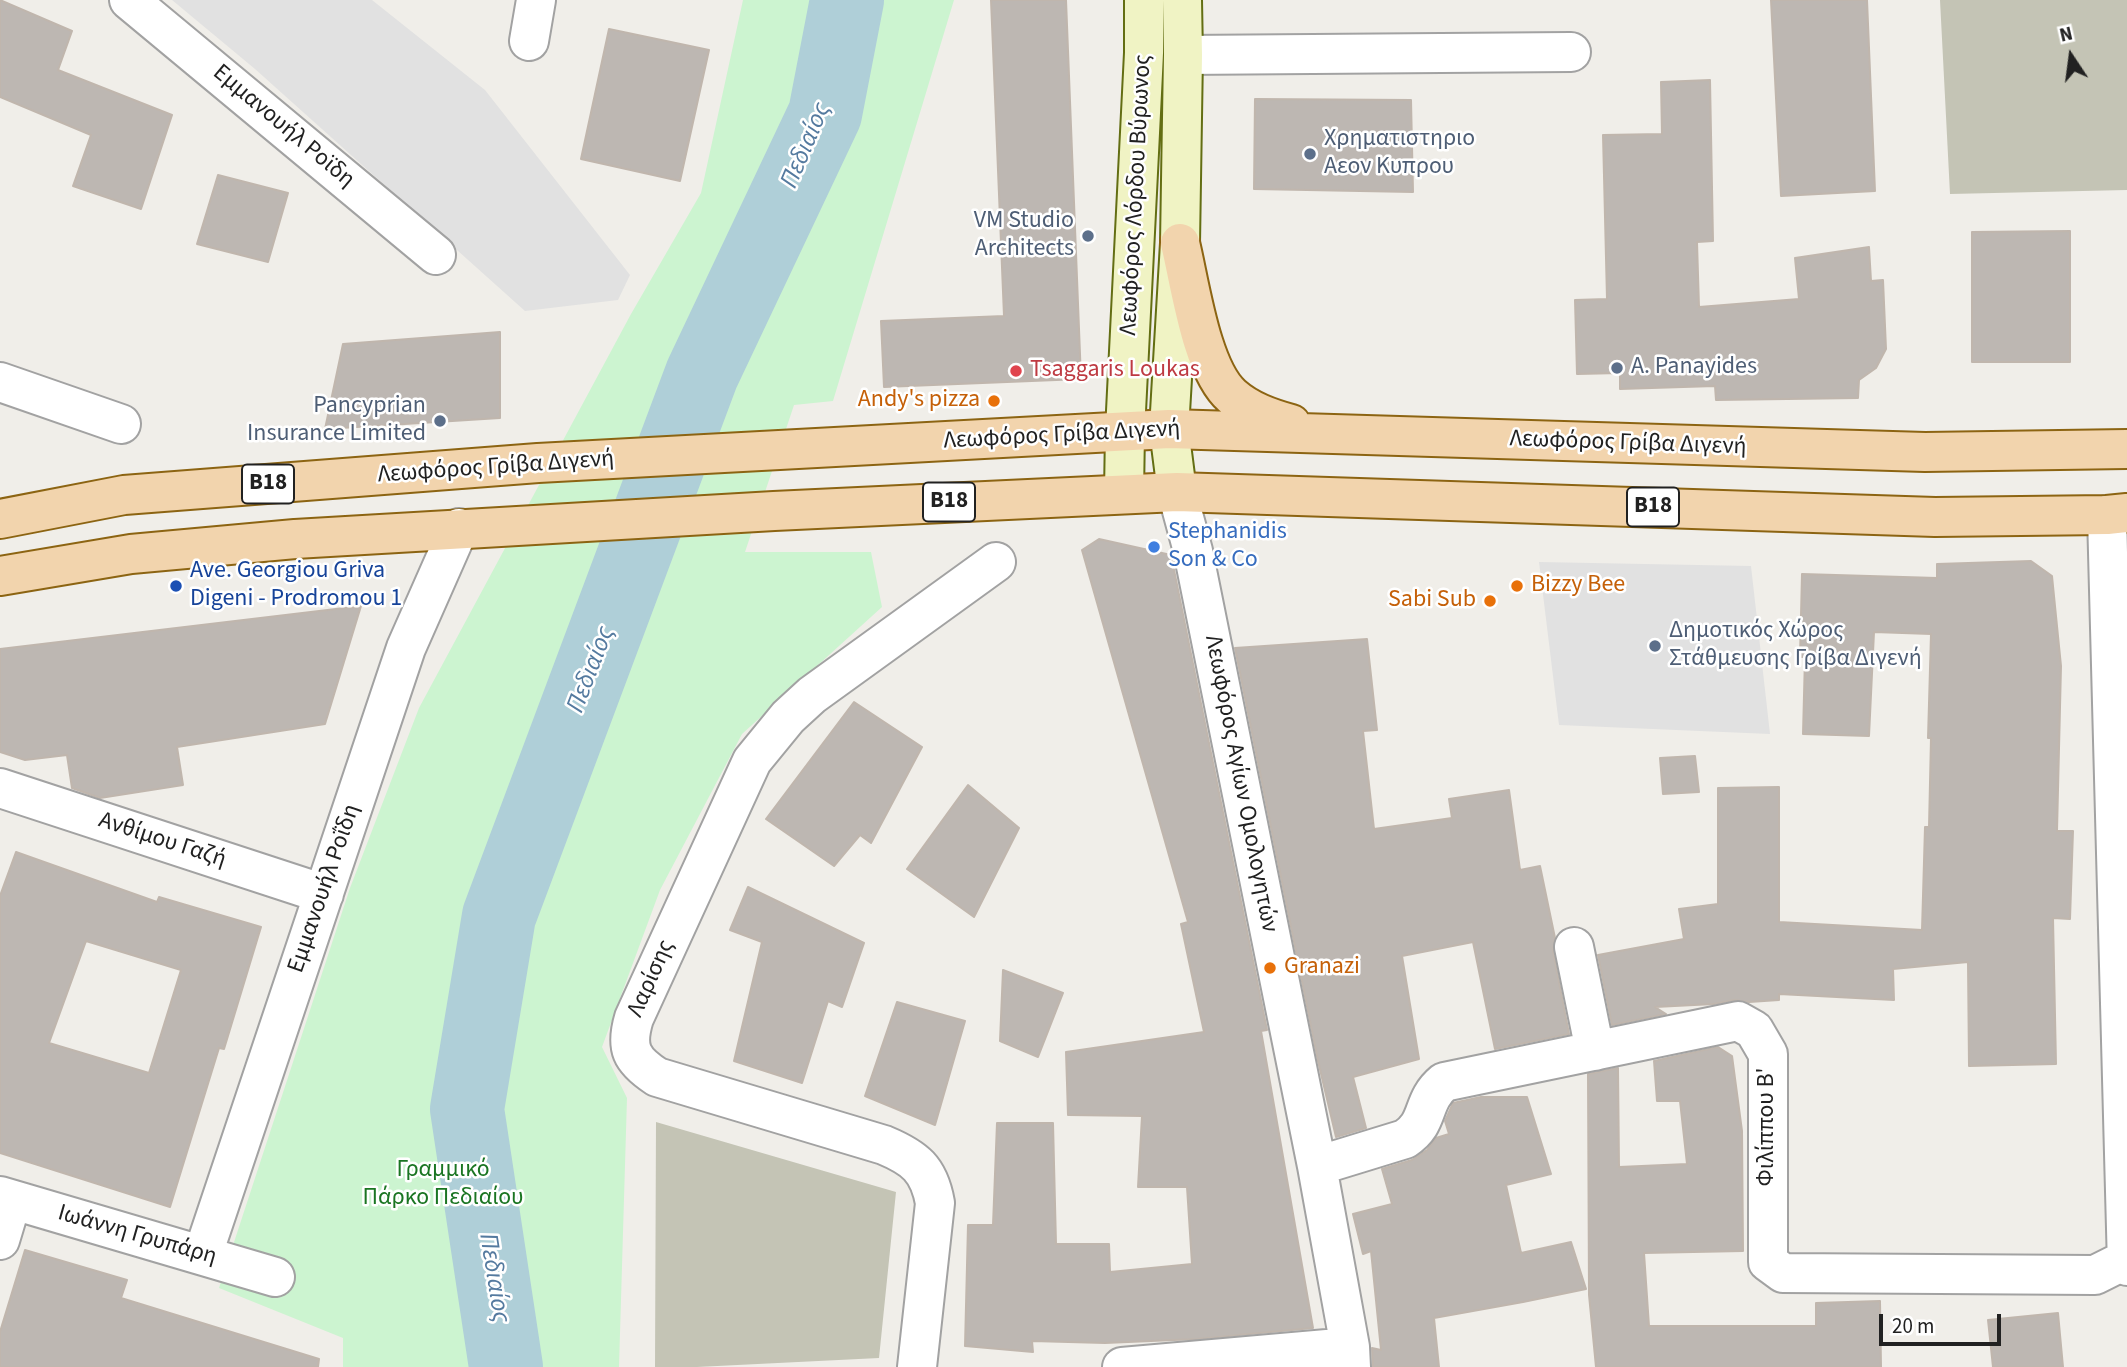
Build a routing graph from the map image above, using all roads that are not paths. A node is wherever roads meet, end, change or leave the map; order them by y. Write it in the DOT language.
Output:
graph roads {
  1 [pos="129,0"];
  2 [pos="536,0"];
  3 [pos="1144,0"];
  4 [pos="1182,0"];
  5 [pos="529,41"];
  6 [pos="1571,52"];
  7 [pos="1184,55"];
  8 [pos="1180,243"];
  9 [pos="436,255"];
  10 [pos="0,382"];
  11 [pos="121,424"];
  12 [pos="1170,429"];
  13 [pos="1125,431"];
  14 [pos="1331,434"];
  15 [pos="2127,449"];
  16 [pos="1177,492"];
  17 [pos="1124,493"];
  18 [pos="2117,514"];
  19 [pos="0,519"];
  20 [pos="459,528"];
  21 [pos="996,562"];
  22 [pos="0,576"];
  23 [pos="0,788"];
  24 [pos="324,894"];
  25 [pos="1574,947"];
  26 [pos="1595,1051"];
  27 [pos="1317,1166"];
  28 [pos="6,1198"];
  29 [pos="0,1240"];
  30 [pos="203,1254"];
  31 [pos="2127,1259"];
  32 [pos="2127,1266"];
  33 [pos="275,1277"];
  34 [pos="1351,1357"];
  35 [pos="917,1367"];
  36 [pos="1122,1367"];
  1 -- 9 [label="street, Εμμανουήλ Ροϊδη"];
  2 -- 5 [label="street"];
  3 -- 13 [label="main road, Λεωφόρος Λόρδου Βύρωνος"];
  4 -- 7 [label="main road, Λεωφόρος Λόρδου Βύρωνος"];
  6 -- 7 [label="street"];
  7 -- 8 [label="main road, Λεωφόρος Λόρδου Βύρωνος"];
  8 -- 12 [label="main road, Λεωφόρος Λόρδου Βύρωνος"];
  8 -- 14 [label="main road"];
  10 -- 11 [label="street"];
  12 -- 13 [label="main road, Λεωφόρος Γρίβα Διγενή / B18"];
  12 -- 14 [label="main road, Λεωφόρος Γρίβα Διγενή / B18"];
  12 -- 16 [label="main road, Λεωφόρος Λόρδου Βύρωνος"];
  13 -- 17 [label="main road, Λεωφόρος Λόρδου Βύρωνος"];
  13 -- 19 [label="main road, Λεωφόρος Γρίβα Διγενή / B18"];
  14 -- 15 [label="main road, Λεωφόρος Γρίβα Διγενή / B18"];
  16 -- 17 [label="main road, B18"];
  16 -- 18 [label="main road, B18"];
  16 -- 27 [label="street, Λεωφόρος Αγίων Ομολογητών"];
  17 -- 20 [label="main road, B18"];
  18 -- 31 [label="street"];
  20 -- 22 [label="main road, B18"];
  20 -- 24 [label="street, Εμμανουήλ Ροΐδη"];
  21 -- 35 [label="street, Λαρίσης"];
  23 -- 24 [label="street, Ανθίμου Γαζή"];
  24 -- 30 [label="street, Εμμανουήλ Ροΐδη"];
  25 -- 26 [label="street"];
  26 -- 27 [label="street, Φιλίππου Β'"];
  26 -- 31 [label="street, Φιλίππου Β'"];
  27 -- 34 [label="street, Λεωφόρος Αγίων Ομολογητών"];
  28 -- 29 [label="street"];
  28 -- 30 [label="street, Ιωάννη Γρυπάρη"];
  30 -- 33 [label="street, Ιωάννη Γρυπάρη"];
  31 -- 32 [label="street"];
  34 -- 36 [label="street"];
}
